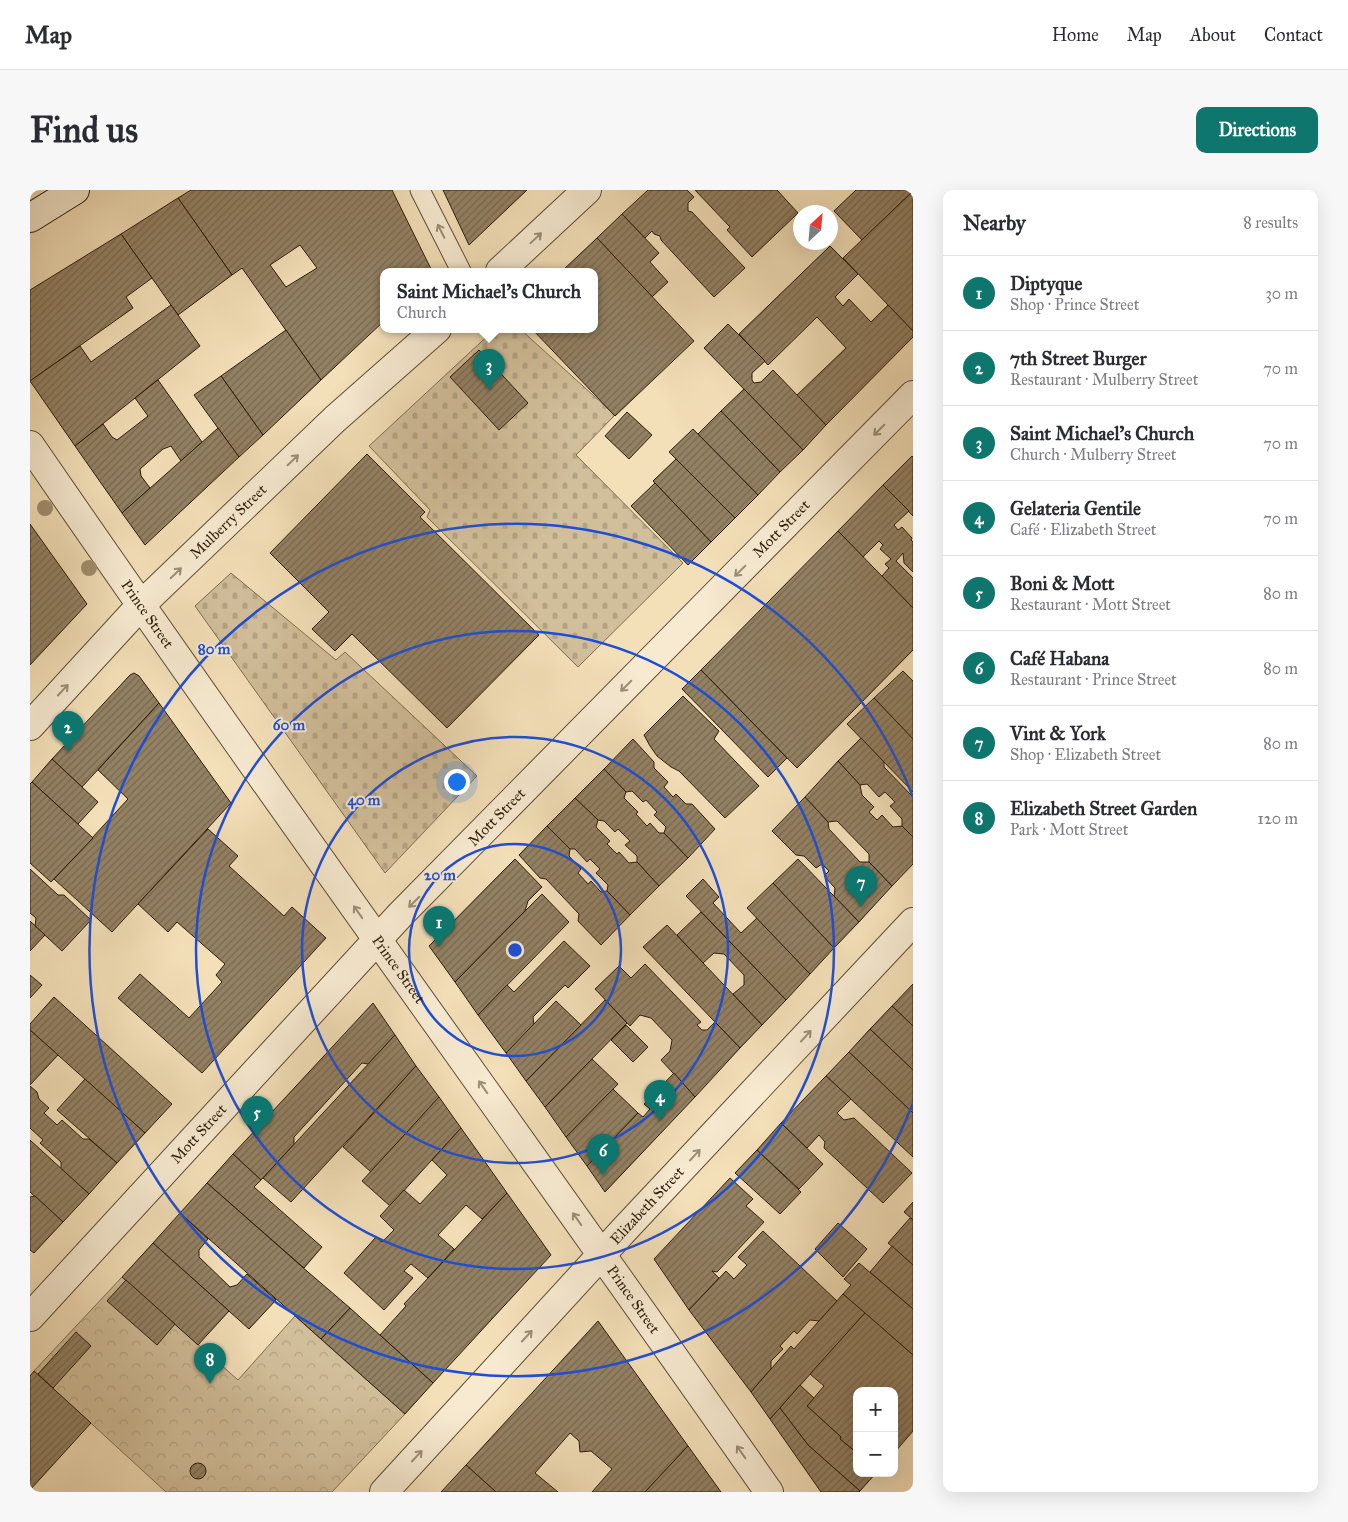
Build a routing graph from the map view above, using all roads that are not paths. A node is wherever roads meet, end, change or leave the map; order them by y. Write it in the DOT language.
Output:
graph roads {
  1 [pos="75,190"];
  2 [pos="420,190"];
  3 [pos="587,190"];
  4 [pos="30,218"];
  5 [pos="459,268"];
  6 [pos="503,268"];
  7 [pos="432,333"];
  8 [pos="913,395"];
  9 [pos="30,445"];
  10 [pos="141,605"];
  11 [pos="30,726"];
  12 [pos="913,922"];
  13 [pos="378,939"];
  14 [pos="602,1254"];
  15 [pos="30,1318"];
  16 [pos="384,1492"];
  17 [pos="769,1492"];
  1 -- 4 [label="street"];
  5 -- 2 [label="lane, one-way"];
  6 -- 3 [label="street, one-way"];
  10 -- 7 [label="street, Mulberry Street, one-way"];
  8 -- 13 [label="street, Mott Street, one-way"];
  9 -- 10 [label="street, Prince Street"];
  11 -- 10 [label="street, Mulberry Street, one-way"];
  13 -- 10 [label="street, Prince Street, one-way"];
  14 -- 12 [label="street, Elizabeth Street, one-way"];
  14 -- 13 [label="street, Prince Street, one-way"];
  13 -- 15 [label="street, Mott Street"];
  16 -- 14 [label="street, Elizabeth Street, one-way"];
  17 -- 14 [label="street, Prince Street, one-way"];
}
